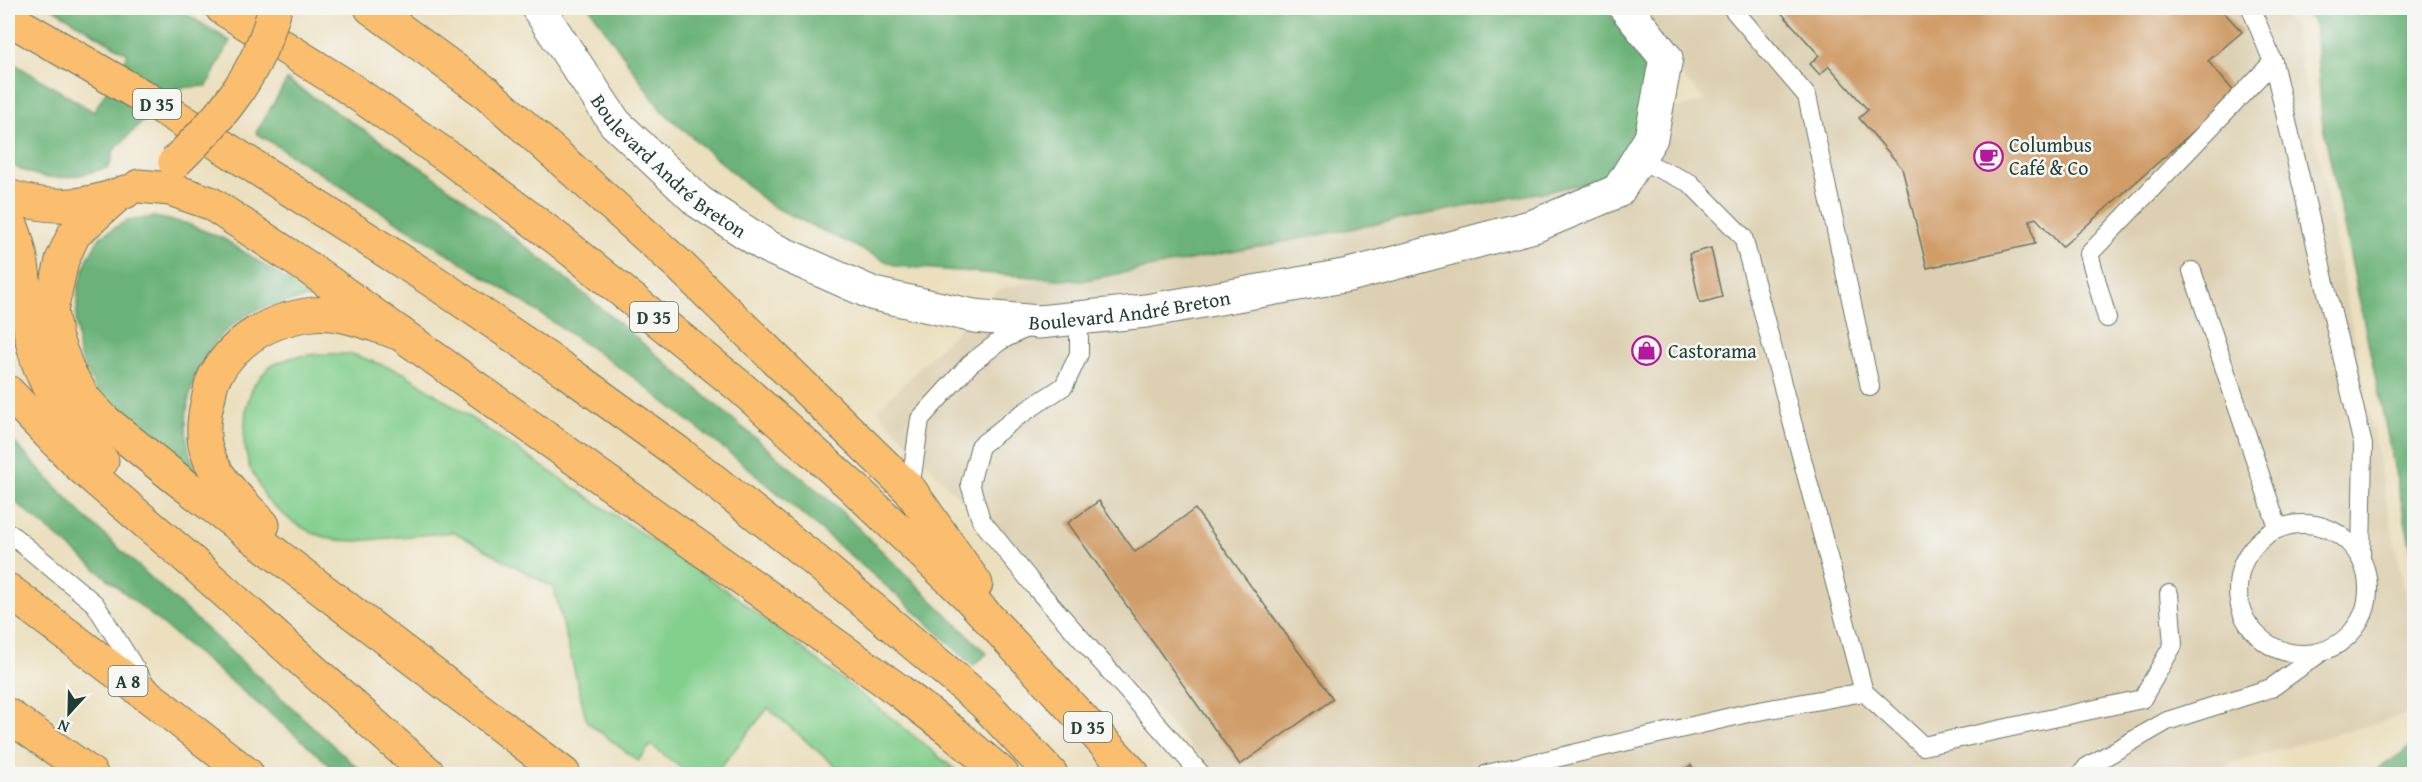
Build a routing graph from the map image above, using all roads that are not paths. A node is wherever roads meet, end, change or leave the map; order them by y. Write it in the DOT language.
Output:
graph roads {
  1 [pos="222,8"];
  2 [pos="275,8"];
  3 [pos="371,8"];
  4 [pos="538,8"];
  5 [pos="1626,8"];
  6 [pos="1732,8"];
  7 [pos="2251,8"];
  8 [pos="8,18"];
  9 [pos="2273,62"];
  10 [pos="1637,159"];
  11 [pos="128,190"];
  12 [pos="8,196"];
  13 [pos="8,218"];
  14 [pos="2192,271"];
  15 [pos="2107,318"];
  16 [pos="1079,320"];
  17 [pos="1039,322"];
  18 [pos="401,333"];
  19 [pos="1870,387"];
  20 [pos="8,392"];
  21 [pos="910,490"];
  22 [pos="2278,528"];
  23 [pos="8,531"];
  24 [pos="184,555"];
  25 [pos="2361,559"];
  26 [pos="8,590"];
  27 [pos="2169,594"];
  28 [pos="377,630"];
  29 [pos="2320,652"];
  30 [pos="1043,679"];
  31 [pos="1864,692"];
  32 [pos="156,702"];
  33 [pos="8,715"];
  34 [pos="92,774"];
  35 [pos="247,774"];
  36 [pos="429,774"];
  37 [pos="564,774"];
  38 [pos="1002,774"];
  39 [pos="1051,774"];
  40 [pos="1133,774"];
  41 [pos="1201,774"];
  42 [pos="1487,774"];
  43 [pos="2081,774"];
  1 -- 30 [label="main road, D 35"];
  2 -- 11 [label="main road, bridge"];
  3 -- 21 [label="main road"];
  4 -- 17 [label="street, Boulevard André Breton"];
  5 -- 10 [label="street, Boulevard André Breton"];
  6 -- 19 [label="lane"];
  7 -- 9 [label="lane"];
  8 -- 39 [label="main road, D 35"];
  9 -- 15 [label="lane"];
  9 -- 25 [label="lane"];
  10 -- 16 [label="street, Boulevard André Breton"];
  10 -- 31 [label="lane"];
  11 -- 12 [label="main road"];
  11 -- 18 [label="main road"];
  11 -- 28 [label="main road"];
  13 -- 24 [label="main road"];
  14 -- 22 [label="lane"];
  16 -- 17 [label="street, Boulevard André Breton"];
  16 -- 41 [label="lane"];
  17 -- 21 [label="lane"];
  18 -- 28 [label="main road"];
  18 -- 38 [label="main road"];
  20 -- 24 [label="main road"];
  21 -- 30 [label="main road"];
  22 -- 25 [label="lane"];
  22 -- 29 [label="lane"];
  23 -- 32 [label="lane"];
  24 -- 36 [label="main road"];
  25 -- 29 [label="lane"];
  26 -- 32 [label="main road, A 8"];
  27 -- 31 [label="lane"];
  28 -- 37 [label="main road"];
  29 -- 43 [label="lane"];
  30 -- 40 [label="main road, D 35"];
  31 -- 42 [label="lane"];
  32 -- 35 [label="main road, A 8"];
  33 -- 34 [label="main road"];
}
